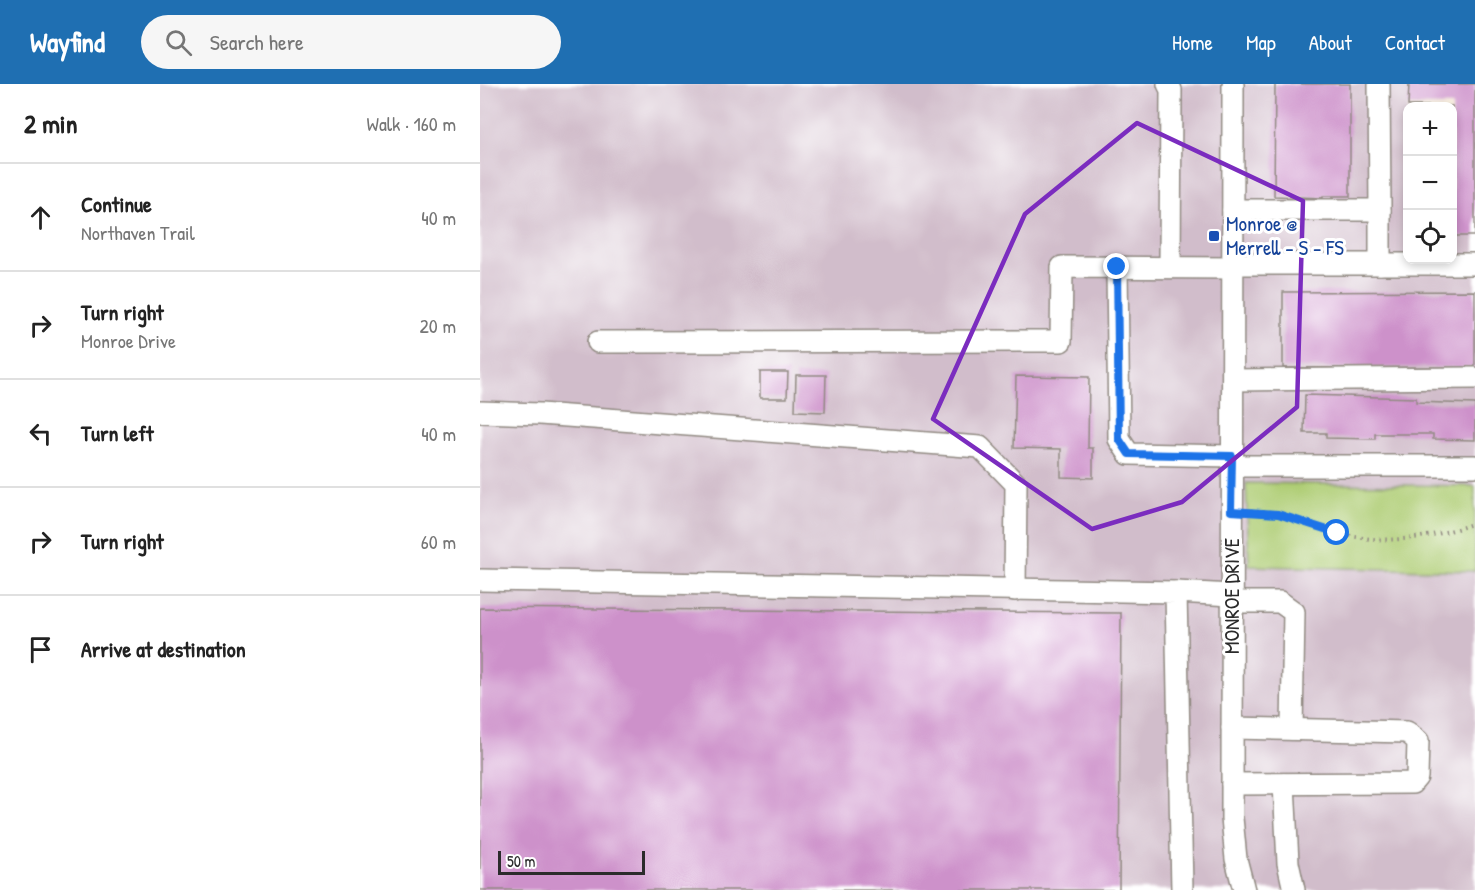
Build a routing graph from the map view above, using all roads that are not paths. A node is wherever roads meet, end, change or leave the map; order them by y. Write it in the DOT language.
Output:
graph roads {
  1 [pos="1168,84"];
  2 [pos="1233,84"];
  3 [pos="1379,84"];
  4 [pos="1233,210"];
  5 [pos="1380,210"];
  6 [pos="1380,264"];
  7 [pos="1475,264"];
  8 [pos="1233,266"];
  9 [pos="1117,267"];
  10 [pos="1170,267"];
  11 [pos="598,342"];
  12 [pos="1475,378"];
  13 [pos="1233,380"];
  14 [pos="480,412"];
  15 [pos="1232,461"];
  16 [pos="1475,466"];
  17 [pos="480,579"];
  18 [pos="1015,590"];
  19 [pos="1176,592"];
  20 [pos="1232,598"];
  21 [pos="1232,729"];
  22 [pos="1292,729"];
  23 [pos="1232,784"];
  24 [pos="1284,784"];
  25 [pos="1182,890"];
  26 [pos="1245,890"];
  27 [pos="1294,890"];
  1 -- 10 [label="street"];
  2 -- 4 [label="street, MONROE DRIVE"];
  3 -- 5 [label="street"];
  4 -- 5 [label="street"];
  4 -- 8 [label="street, MONROE DRIVE"];
  5 -- 6 [label="street"];
  6 -- 7 [label="street"];
  6 -- 8 [label="street"];
  8 -- 10 [label="street"];
  8 -- 13 [label="street, MONROE DRIVE"];
  9 -- 10 [label="street"];
  9 -- 11 [label="street"];
  9 -- 15 [label="street"];
  12 -- 13 [label="street"];
  13 -- 15 [label="street, MONROE DRIVE"];
  14 -- 18 [label="street"];
  15 -- 16 [label="street"];
  15 -- 20 [label="street, MONROE DRIVE"];
  17 -- 18 [label="street"];
  18 -- 19 [label="street"];
  19 -- 20 [label="street"];
  19 -- 25 [label="street"];
  20 -- 21 [label="street, MONROE DRIVE"];
  20 -- 22 [label="street"];
  21 -- 22 [label="street"];
  21 -- 23 [label="street, MONROE DRIVE"];
  22 -- 24 [label="street"];
  23 -- 24 [label="street"];
  23 -- 26 [label="street, MONROE DRIVE"];
  24 -- 27 [label="street"];
}
